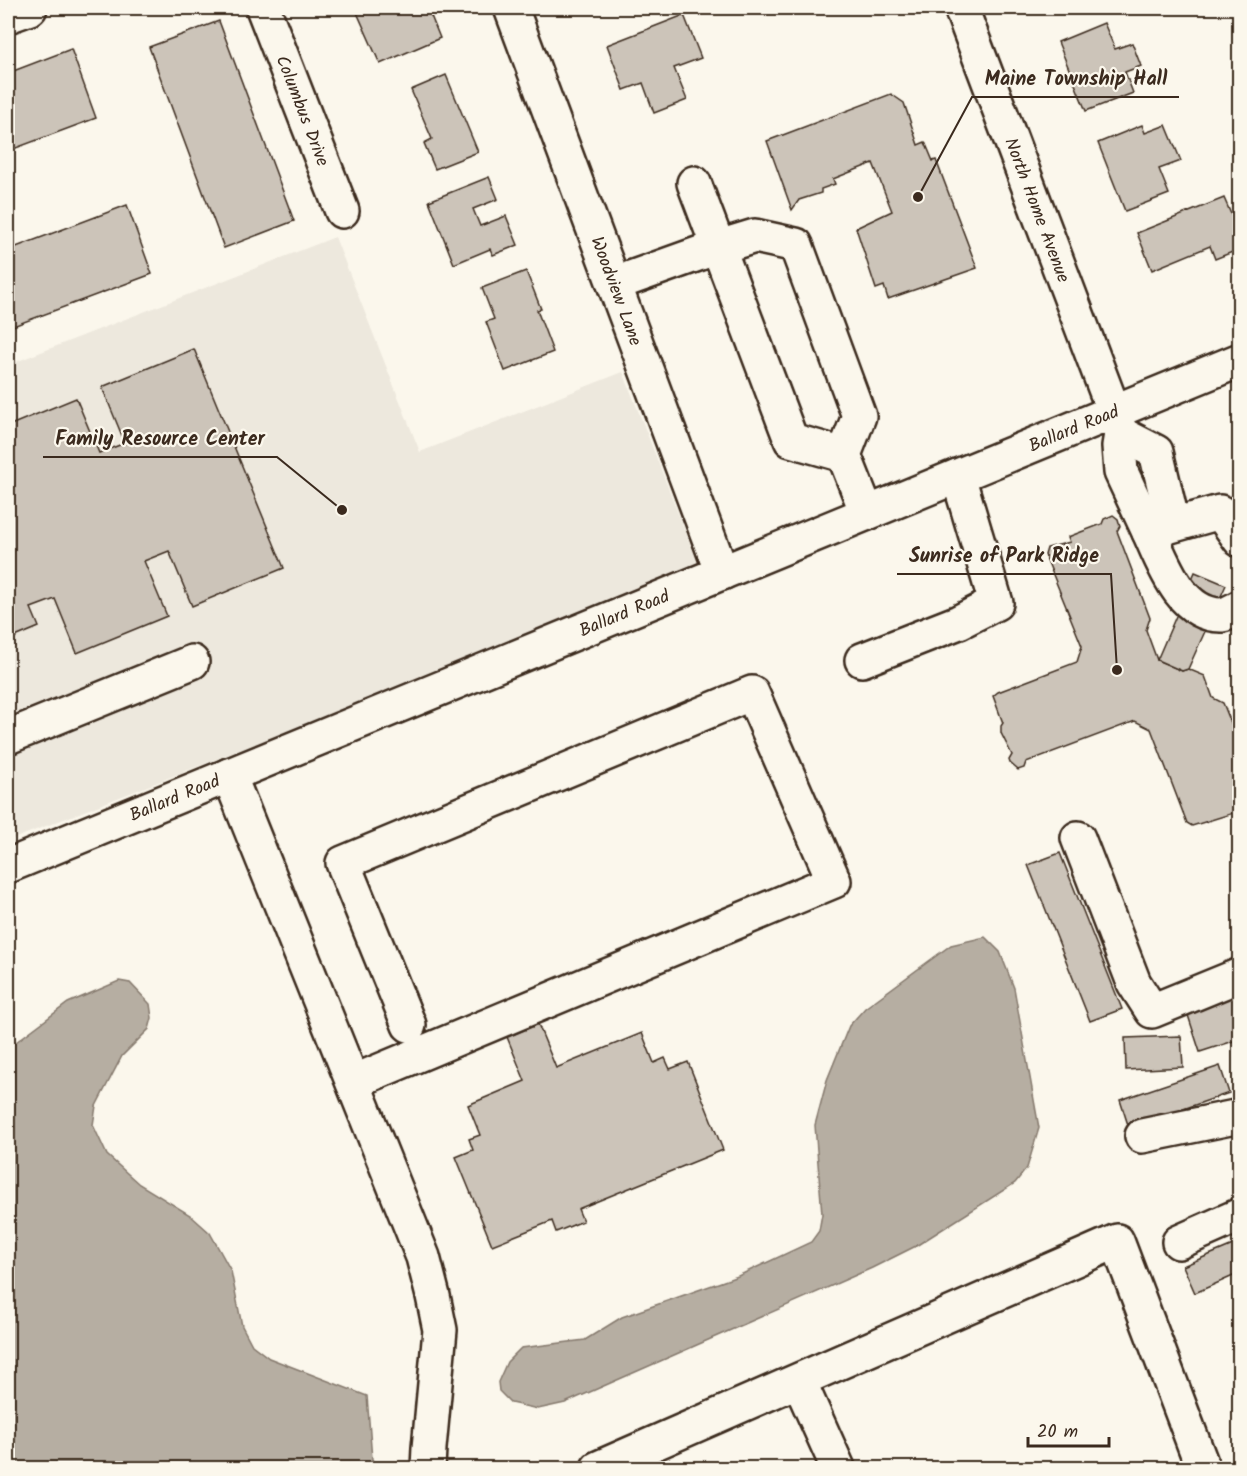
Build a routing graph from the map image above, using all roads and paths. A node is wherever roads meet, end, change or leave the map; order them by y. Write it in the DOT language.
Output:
graph roads {
  1 [pos="30,8"];
  2 [pos="263,8"];
  3 [pos="511,8"];
  4 [pos="962,8"];
  5 [pos="8,16"];
  6 [pos="694,183"];
  7 [pos="342,211"];
  8 [pos="718,247"];
  9 [pos="614,284"];
  10 [pos="1239,360"];
  11 [pos="1117,423"];
  12 [pos="844,455"];
  13 [pos="958,476"];
  14 [pos="867,513"];
  15 [pos="1161,528"];
  16 [pos="1239,540"];
  17 [pos="722,573"];
  18 [pos="1239,608"];
  19 [pos="862,660"];
  20 [pos="192,662"];
  21 [pos="8,737"];
  22 [pos="229,775"];
  23 [pos="1078,838"];
  24 [pos="8,866"];
  25 [pos="1239,975"];
  26 [pos="409,1025"];
  27 [pos="353,1082"];
  28 [pos="1239,1116"];
  29 [pos="1142,1136"];
  30 [pos="1239,1215"];
  31 [pos="1179,1242"];
  32 [pos="799,1381"];
  33 [pos="428,1468"];
  34 [pos="598,1468"];
  35 [pos="838,1468"];
  36 [pos="1203,1468"];
  1 -- 5 [label="street"];
  2 -- 7 [label="street, Columbus Drive"];
  3 -- 9 [label="street, Woodview Lane"];
  4 -- 11 [label="street, North Home Avenue"];
  6 -- 8 [label="street"];
  8 -- 9 [label="street"];
  8 -- 12 [label="street"];
  8 -- 12 [label="street"];
  9 -- 17 [label="street, Woodview Lane"];
  10 -- 11 [label="street, Ballard Road"];
  11 -- 13 [label="street, Ballard Road"];
  11 -- 15 [label="street"];
  12 -- 14 [label="street"];
  13 -- 14 [label="street, Ballard Road"];
  13 -- 19 [label="street"];
  14 -- 17 [label="street, Ballard Road"];
  15 -- 16 [label="street"];
  15 -- 18 [label="street"];
  17 -- 22 [label="street, Ballard Road"];
  20 -- 21 [label="street"];
  22 -- 24 [label="street, Ballard Road"];
  22 -- 27 [label="street"];
  23 -- 25 [label="street"];
  26 -- 27 [label="street"];
  27 -- 33 [label="street"];
  28 -- 29 [label="street"];
  30 -- 31 [label="street"];
  32 -- 34 [label="street"];
  32 -- 35 [label="street"];
  32 -- 36 [label="street"];
}
